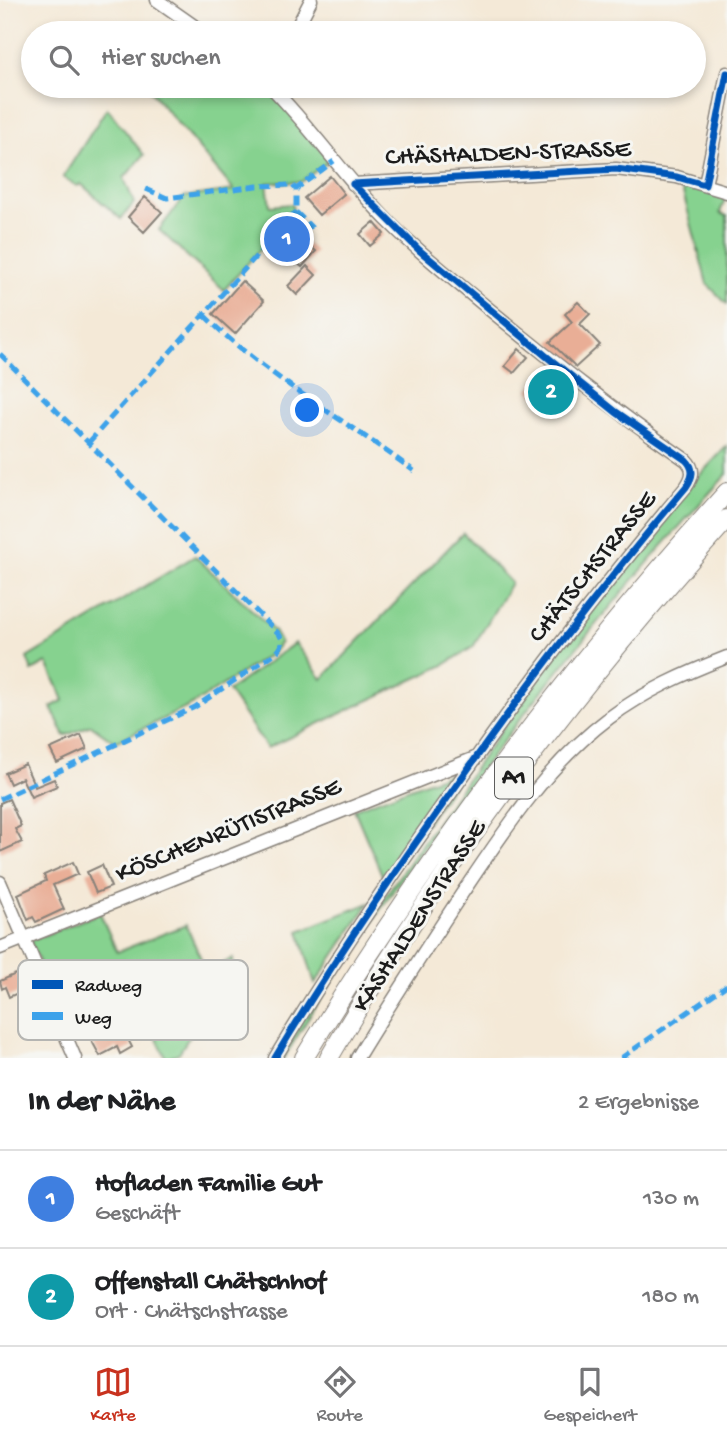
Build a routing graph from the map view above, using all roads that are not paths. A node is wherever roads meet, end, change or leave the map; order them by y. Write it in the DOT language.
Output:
graph roads {
  1 [pos="158,0"];
  2 [pos="311,0"];
  3 [pos="187,21"];
  4 [pos="300,21"];
  5 [pos="727,73"];
  6 [pos="281,98"];
  7 [pos="353,184"];
  8 [pos="705,185"];
  9 [pos="727,192"];
  10 [pos="727,492"];
  11 [pos="727,519"];
  12 [pos="727,657"];
  13 [pos="475,758"];
  14 [pos="0,882"];
  15 [pos="24,939"];
  16 [pos="0,948"];
  17 [pos="33,960"];
  18 [pos="67,1040"];
  19 [pos="75,1058"];
  20 [pos="275,1058"];
  21 [pos="304,1058"];
  22 [pos="329,1058"];
  23 [pos="357,1058"];
  1 -- 3 [label="street"];
  2 -- 4 [label="street"];
  5 -- 8 [label="street"];
  6 -- 7 [label="street, CHÄTSCHSTRASSE"];
  7 -- 8 [label="street, CHÄSHALDEN-STRASSE"];
  7 -- 13 [label="street, CHÄTSCHSTRASSE"];
  8 -- 9 [label="street, CHÄSHALDEN-STRASSE"];
  10 -- 21 [label="highway, A1"];
  11 -- 22 [label="highway, A1"];
  12 -- 23 [label="street, KÄSHALDENSTRASSE"];
  13 -- 15 [label="street, KÖSCHENRÜTISTRASSE"];
  13 -- 20 [label="street, CHÄTSCHSTRASSE"];
  14 -- 15 [label="street"];
  15 -- 16 [label="street, KÖSCHENRÜTISTRASSE"];
  15 -- 17 [label="street"];
  18 -- 19 [label="street"];
}
